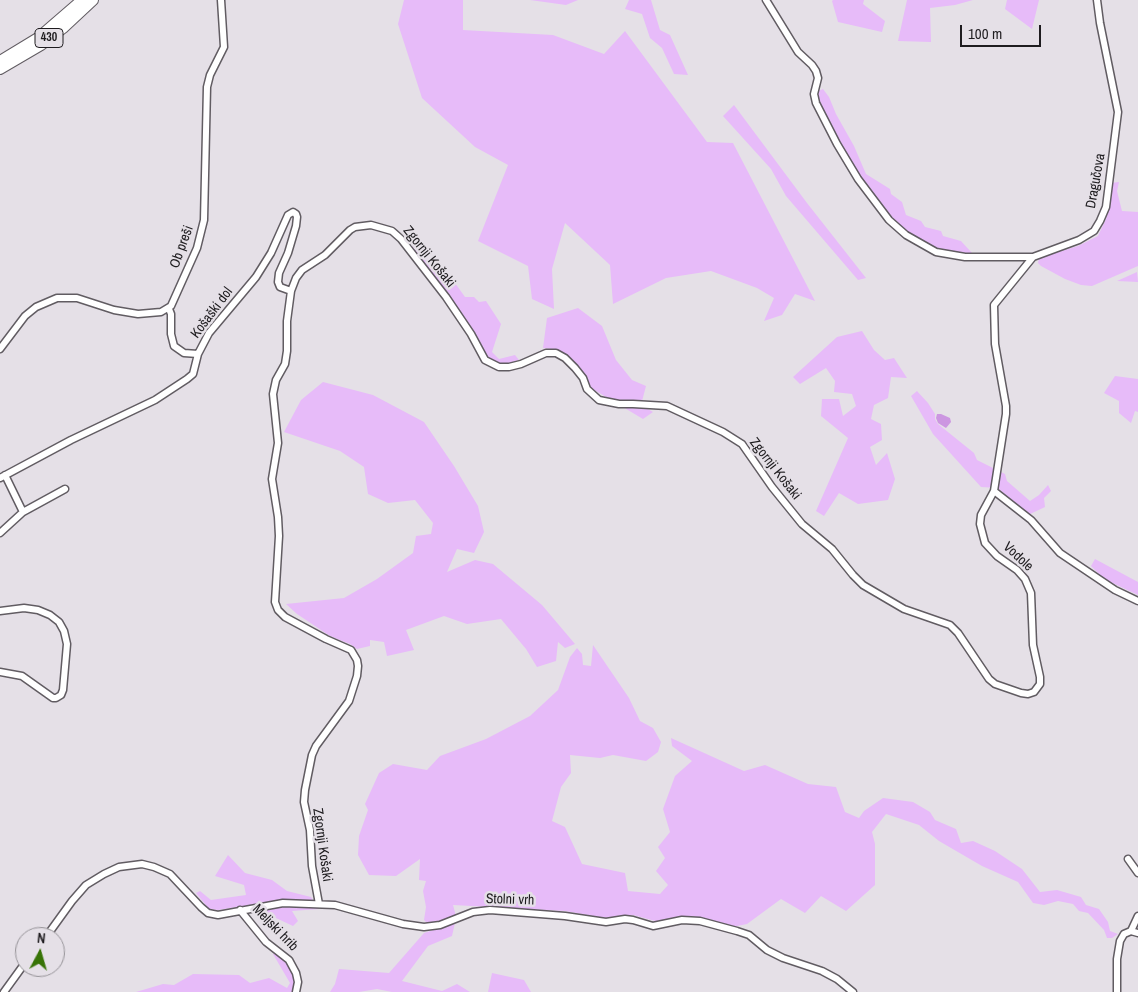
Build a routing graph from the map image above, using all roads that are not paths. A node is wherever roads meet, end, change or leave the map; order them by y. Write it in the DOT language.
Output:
graph roads {
  1 [pos="82,0"];
  2 [pos="93,0"];
  3 [pos="221,0"];
  4 [pos="766,0"];
  5 [pos="1097,0"];
  6 [pos="0,61"];
  7 [pos="0,69"];
  8 [pos="1033,257"];
  9 [pos="291,292"];
  10 [pos="169,309"];
  11 [pos="0,349"];
  12 [pos="198,354"];
  13 [pos="3,477"];
  14 [pos="65,489"];
  15 [pos="994,491"];
  16 [pos="23,512"];
  17 [pos="0,533"];
  18 [pos="1138,601"];
  19 [pos="0,611"];
  20 [pos="931,619"];
  21 [pos="0,672"];
  22 [pos="1128,859"];
  23 [pos="1138,873"];
  24 [pos="318,904"];
  25 [pos="240,910"];
  26 [pos="1138,916"];
  27 [pos="53,927"];
  28 [pos="1134,932"];
  29 [pos="15,977"];
  30 [pos="4,992"];
  31 [pos="296,992"];
  32 [pos="853,992"];
  33 [pos="1117,992"];
  1 -- 6 [label="highway, 430"];
  2 -- 7 [label="highway, 430"];
  3 -- 10 [label="street, Ob preši"];
  4 -- 8 [label="street"];
  5 -- 8 [label="street, Dragučova"];
  8 -- 15 [label="street"];
  9 -- 12 [label="street, Košaški dol"];
  9 -- 20 [label="street, Zgornji Košaki"];
  9 -- 24 [label="street, Zgornji Košaki"];
  10 -- 11 [label="street"];
  10 -- 12 [label="street"];
  12 -- 13 [label="street, Košaški dol"];
  13 -- 16 [label="street"];
  14 -- 16 [label="street"];
  15 -- 18 [label="street"];
  15 -- 20 [label="street, Vodole"];
  16 -- 17 [label="street"];
  19 -- 21 [label="street"];
  22 -- 23 [label="street"];
  24 -- 25 [label="street, Stolni vrh"];
  24 -- 32 [label="street, Stolni vrh"];
  25 -- 27 [label="street, Stolni vrh"];
  25 -- 31 [label="street, Meljski hrib"];
  26 -- 28 [label="street"];
  28 -- 33 [label="street"];
  29 -- 30 [label="street"];
}
